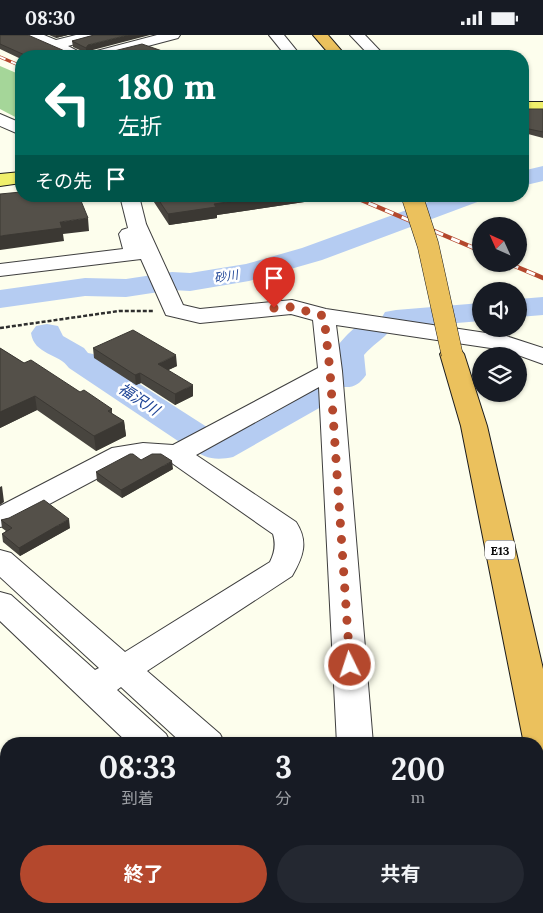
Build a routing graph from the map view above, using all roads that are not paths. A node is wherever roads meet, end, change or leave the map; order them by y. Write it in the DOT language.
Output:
graph roads {
  1 [pos="32,35"];
  2 [pos="92,35"];
  3 [pos="276,35"];
  4 [pos="320,35"];
  5 [pos="357,35"];
  6 [pos="170,36"];
  7 [pos="54,45"];
  8 [pos="66,50"];
  9 [pos="117,50"];
  10 [pos="289,50"];
  11 [pos="334,50"];
  12 [pos="372,50"];
  13 [pos="529,107"];
  14 [pos="543,107"];
  15 [pos="0,119"];
  16 [pos="15,127"];
  17 [pos="15,179"];
  18 [pos="0,180"];
  19 [pos="130,202"];
  20 [pos="414,202"];
  21 [pos="129,234"];
  22 [pos="0,270"];
  23 [pos="324,316"];
  24 [pos="452,354"];
  25 [pos="543,357"];
  26 [pos="330,371"];
  27 [pos="177,454"];
  28 [pos="0,517"];
  29 [pos="0,560"];
  30 [pos="0,603"];
  31 [pos="123,669"];
  32 [pos="92,689"];
  33 [pos="145,737"];
  34 [pos="199,737"];
  35 [pos="355,737"];
  36 [pos="523,737"];
  37 [pos="541,737"];
  1 -- 7 [label="street"];
  2 -- 7 [label="street"];
  3 -- 10 [label="street"];
  4 -- 11 [label="highway"];
  5 -- 12 [label="street"];
  6 -- 9 [label="street"];
  7 -- 8 [label="street"];
  13 -- 14 [label="main road"];
  15 -- 16 [label="street"];
  17 -- 18 [label="main road"];
  19 -- 23 [label="street"];
  20 -- 24 [label="highway, E13, bridge"];
  21 -- 22 [label="street"];
  23 -- 25 [label="street"];
  23 -- 26 [label="street"];
  24 -- 36 [label="highway, E13"];
  24 -- 37 [label="highway, E13"];
  26 -- 27 [label="street"];
  26 -- 35 [label="street"];
  27 -- 28 [label="street"];
  27 -- 31 [label="street"];
  29 -- 31 [label="street"];
  30 -- 32 [label="street"];
  31 -- 32 [label="street"];
  31 -- 34 [label="street"];
  32 -- 33 [label="street"];
}
